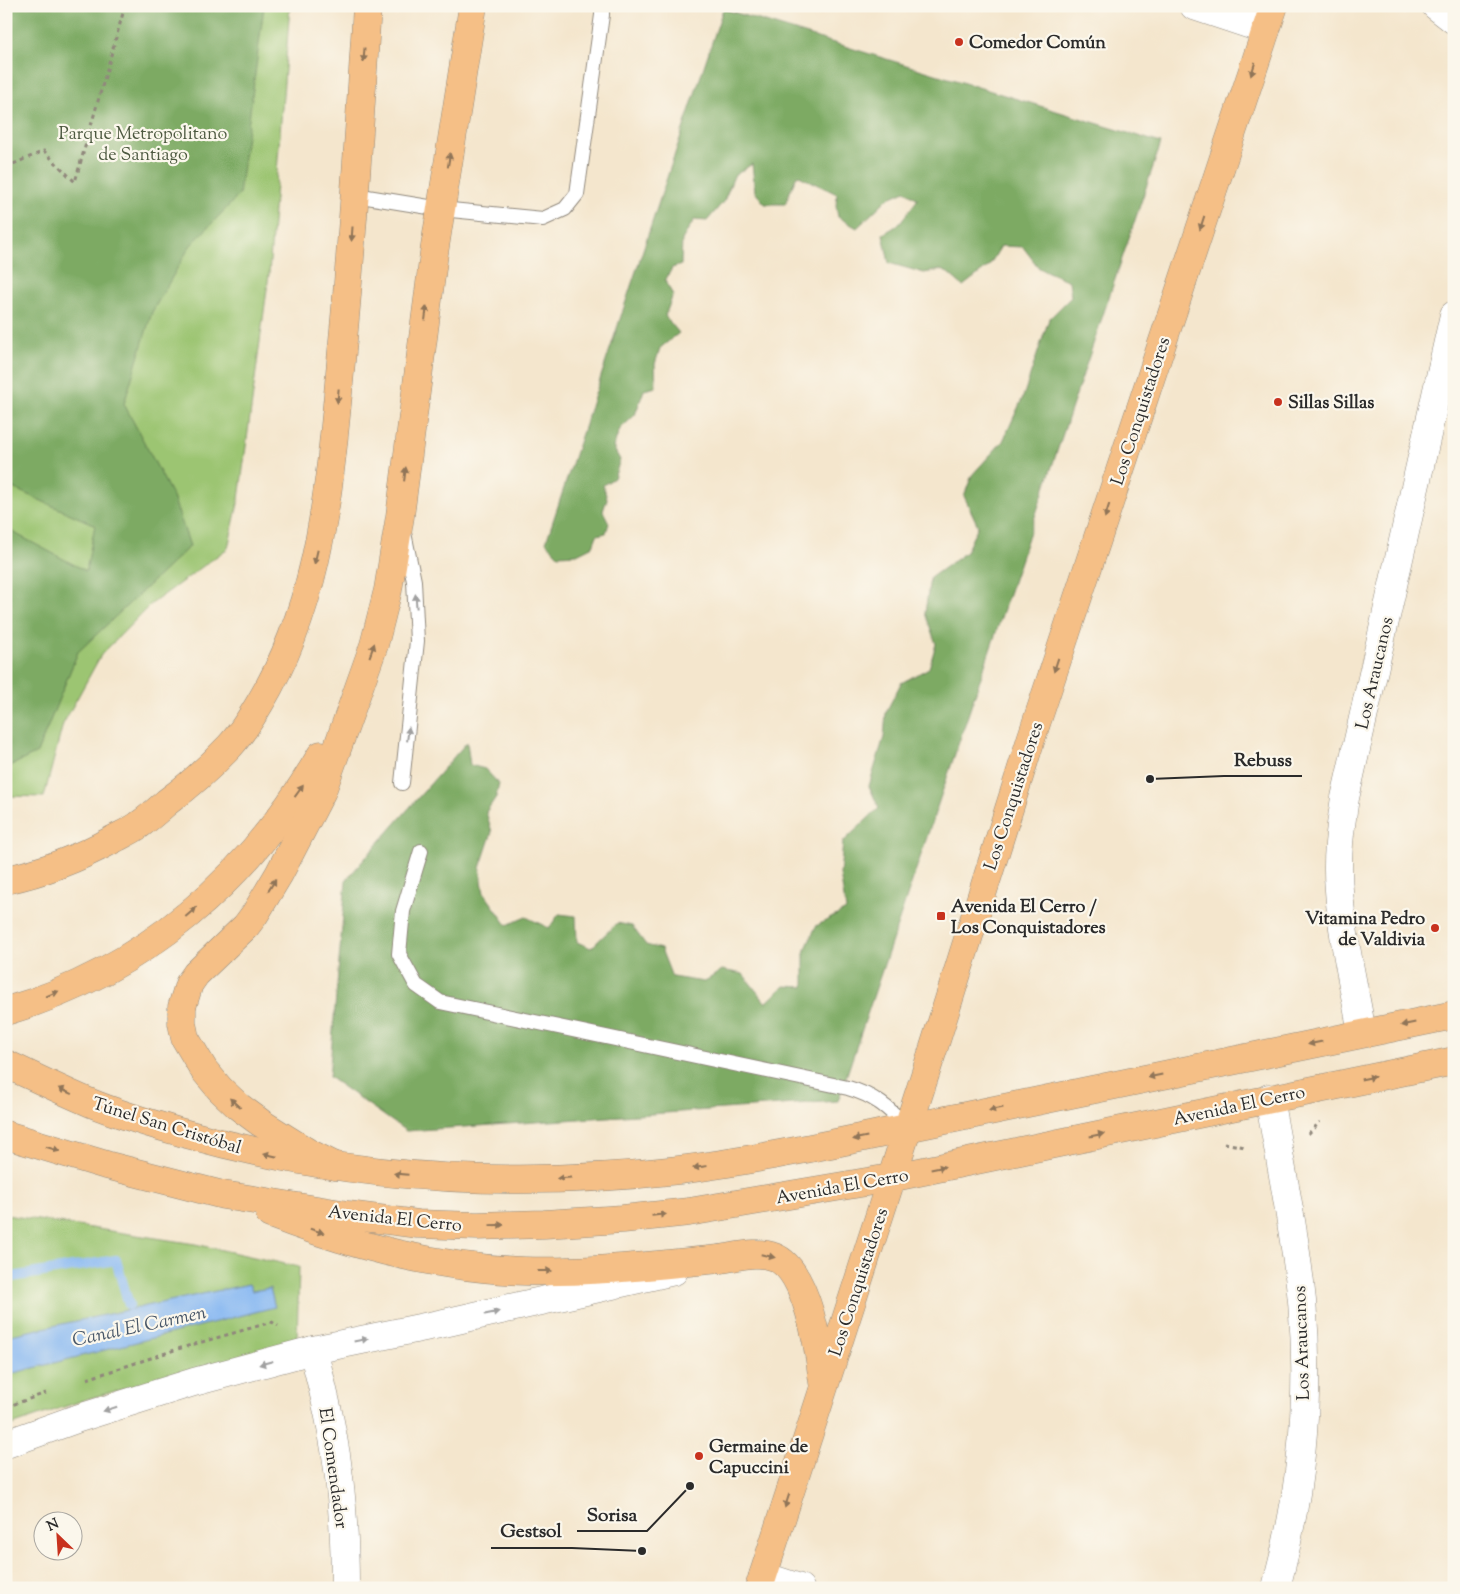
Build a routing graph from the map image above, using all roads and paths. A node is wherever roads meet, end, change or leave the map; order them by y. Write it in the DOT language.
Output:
graph roads {
  1 [pos="125,6"];
  2 [pos="367,6"];
  3 [pos="473,6"];
  4 [pos="602,6"];
  5 [pos="1194,6"];
  6 [pos="1436,6"];
  7 [pos="1270,18"];
  8 [pos="1454,20"];
  9 [pos="6,167"];
  10 [pos="355,195"];
  11 [pos="441,208"];
  12 [pos="1454,315"];
  13 [pos="400,516"];
  14 [pos="355,696"];
  15 [pos="402,783"];
  16 [pos="422,851"];
  17 [pos="6,880"];
  18 [pos="6,1011"];
  19 [pos="1454,1015"];
  20 [pos="1362,1033"];
  21 [pos="1454,1061"];
  22 [pos="6,1064"];
  23 [pos="1269,1098"];
  24 [pos="907,1128"];
  25 [pos="6,1135"];
  26 [pos="335,1166"];
  27 [pos="890,1178"];
  28 [pos="222,1194"];
  29 [pos="720,1259"];
  30 [pos="313,1350"];
  31 [pos="824,1388"];
  32 [pos="6,1444"];
  33 [pos="761,1582"];
  34 [pos="345,1588"];
  35 [pos="800,1588"];
  36 [pos="1276,1588"];
  1 -- 9 [label="path"];
  2 -- 10 [label="main road, one-way"];
  11 -- 3 [label="main road, one-way"];
  4 -- 11 [label="lane"];
  5 -- 7 [label="street"];
  6 -- 8 [label="street"];
  7 -- 24 [label="main road, Los Conquistadores, one-way"];
  10 -- 11 [label="lane"];
  10 -- 17 [label="main road, one-way"];
  13 -- 11 [label="main road, one-way"];
  12 -- 20 [label="street, Los Araucanos"];
  14 -- 13 [label="main road, one-way"];
  15 -- 13 [label="lane, one-way"];
  18 -- 14 [label="main road, one-way"];
  26 -- 14 [label="main road, one-way"];
  16 -- 24 [label="lane"];
  19 -- 20 [label="main road, one-way"];
  20 -- 24 [label="main road, one-way"];
  23 -- 21 [label="main road, Avenida El Cerro, one-way"];
  26 -- 22 [label="main road, Túnel San Cristóbal, one-way"];
  27 -- 23 [label="main road, Avenida El Cerro, one-way"];
  23 -- 36 [label="street, Los Araucanos"];
  24 -- 26 [label="main road, one-way"];
  24 -- 27 [label="main road, Los Conquistadores"];
  25 -- 28 [label="main road, one-way"];
  28 -- 27 [label="main road, Avenida El Cerro, one-way"];
  27 -- 31 [label="main road, Los Conquistadores"];
  28 -- 29 [label="main road, one-way"];
  30 -- 29 [label="street, one-way"];
  29 -- 31 [label="main road, one-way"];
  30 -- 32 [label="street, one-way"];
  30 -- 34 [label="street, El Comendador"];
  31 -- 33 [label="main road, Los Conquistadores, one-way"];
  33 -- 35 [label="street"];
}
